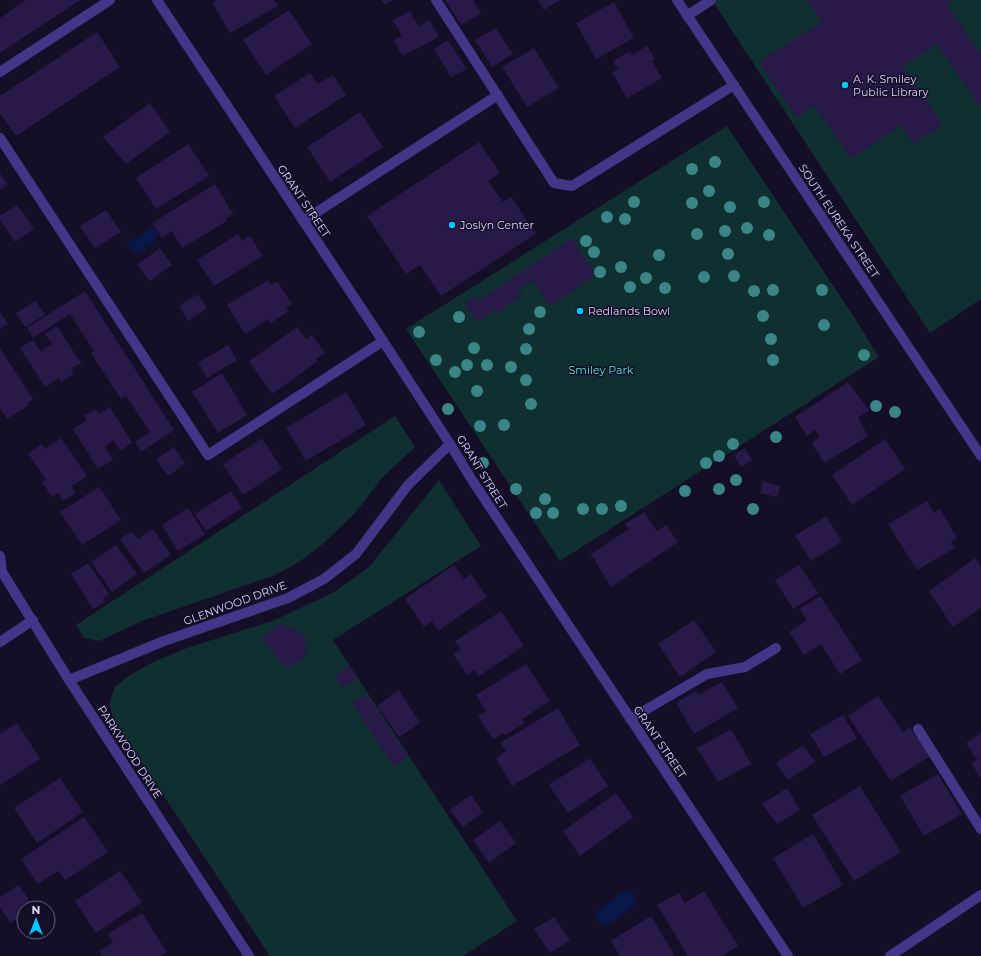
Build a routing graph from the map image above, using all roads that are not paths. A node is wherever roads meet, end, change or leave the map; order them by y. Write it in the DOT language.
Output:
graph roads {
  1 [pos="110,0"];
  2 [pos="157,0"];
  3 [pos="436,0"];
  4 [pos="677,0"];
  5 [pos="711,0"];
  6 [pos="687,16"];
  7 [pos="0,72"];
  8 [pos="734,85"];
  9 [pos="498,95"];
  10 [pos="0,138"];
  11 [pos="303,221"];
  12 [pos="383,341"];
  13 [pos="450,444"];
  14 [pos="981,456"];
  15 [pos="0,556"];
  16 [pos="33,620"];
  17 [pos="0,642"];
  18 [pos="776,648"];
  19 [pos="70,680"];
  20 [pos="630,718"];
  21 [pos="918,729"];
  22 [pos="981,829"];
  23 [pos="981,895"];
  24 [pos="249,956"];
  25 [pos="788,956"];
  26 [pos="890,956"];
  1 -- 7 [label="street"];
  2 -- 11 [label="street, GRANT STREET"];
  3 -- 9 [label="street"];
  4 -- 6 [label="street, SOUTH EUREKA STREET"];
  5 -- 6 [label="street"];
  6 -- 8 [label="street, SOUTH EUREKA STREET"];
  8 -- 9 [label="street"];
  8 -- 14 [label="street, SOUTH EUREKA STREET"];
  9 -- 11 [label="street"];
  10 -- 12 [label="street"];
  11 -- 12 [label="street, GRANT STREET"];
  12 -- 13 [label="street, GRANT STREET"];
  13 -- 19 [label="street, GLENWOOD DRIVE"];
  13 -- 20 [label="street, GRANT STREET"];
  15 -- 16 [label="street, PARKWOOD DRIVE"];
  16 -- 17 [label="street"];
  16 -- 19 [label="street, PARKWOOD DRIVE"];
  18 -- 20 [label="street"];
  19 -- 24 [label="street, PARKWOOD DRIVE"];
  20 -- 25 [label="street, GRANT STREET"];
  21 -- 22 [label="street"];
  23 -- 26 [label="street"];
}
